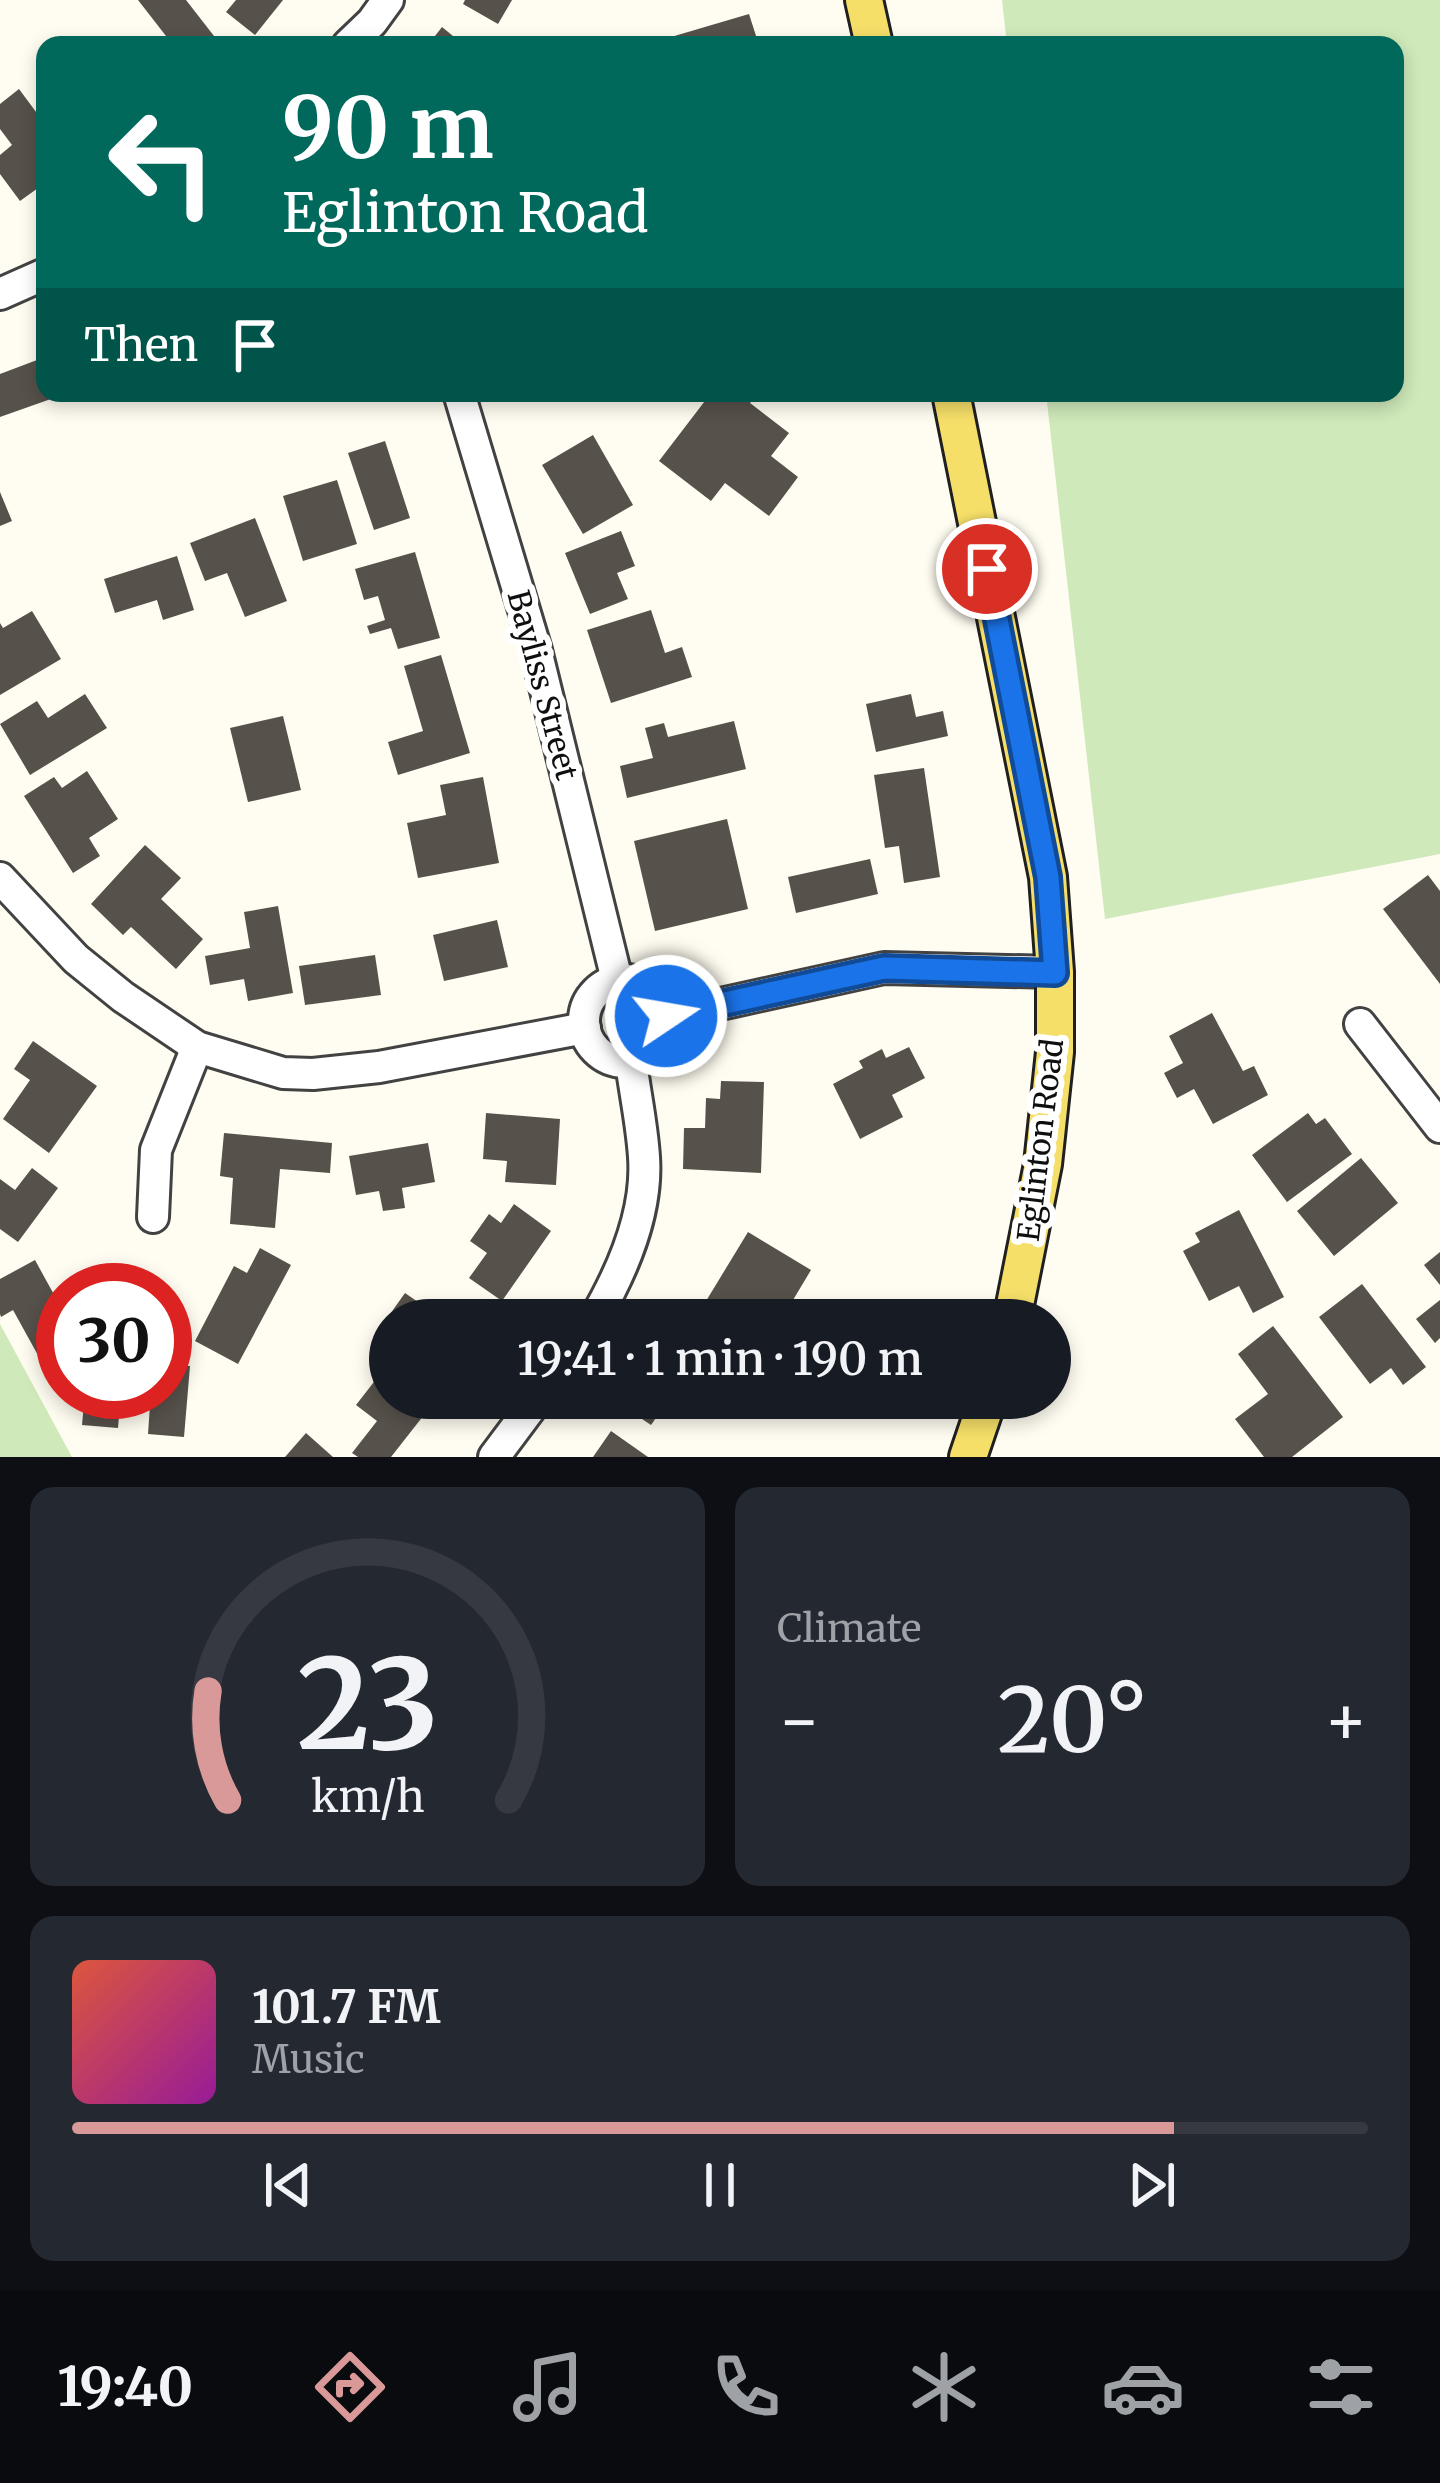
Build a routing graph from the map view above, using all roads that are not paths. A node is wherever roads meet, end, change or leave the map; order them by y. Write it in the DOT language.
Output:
graph roads {
  1 [pos="388,0"];
  2 [pos="864,0"];
  3 [pos="357,36"];
  4 [pos="872,36"];
  5 [pos="36,278"];
  6 [pos="0,294"];
  7 [pos="462,402"];
  8 [pos="953,402"];
  9 [pos="0,878"];
  10 [pos="1055,973"];
  11 [pos="616,980"];
  12 [pos="666,1016"];
  13 [pos="1360,1024"];
  14 [pos="585,1028"];
  15 [pos="197,1047"];
  16 [pos="631,1061"];
  17 [pos="1440,1127"];
  18 [pos="153,1217"];
  19 [pos="605,1299"];
  20 [pos="1016,1299"];
  21 [pos="522,1419"];
  22 [pos="981,1419"];
  23 [pos="494,1457"];
  24 [pos="968,1457"];
  1 -- 3 [label="street"];
  2 -- 4 [label="main road"];
  5 -- 6 [label="street"];
  7 -- 11 [label="street, Bayliss Street"];
  8 -- 10 [label="main road, Eglinton Road"];
  9 -- 15 [label="street"];
  10 -- 12 [label="street"];
  10 -- 20 [label="main road, Eglinton Road"];
  11 -- 12 [label="street"];
  11 -- 14 [label="street"];
  12 -- 16 [label="street"];
  13 -- 17 [label="street"];
  14 -- 15 [label="street"];
  14 -- 16 [label="street"];
  15 -- 18 [label="street"];
  16 -- 19 [label="street"];
  21 -- 23 [label="street"];
  22 -- 24 [label="main road"];
}
